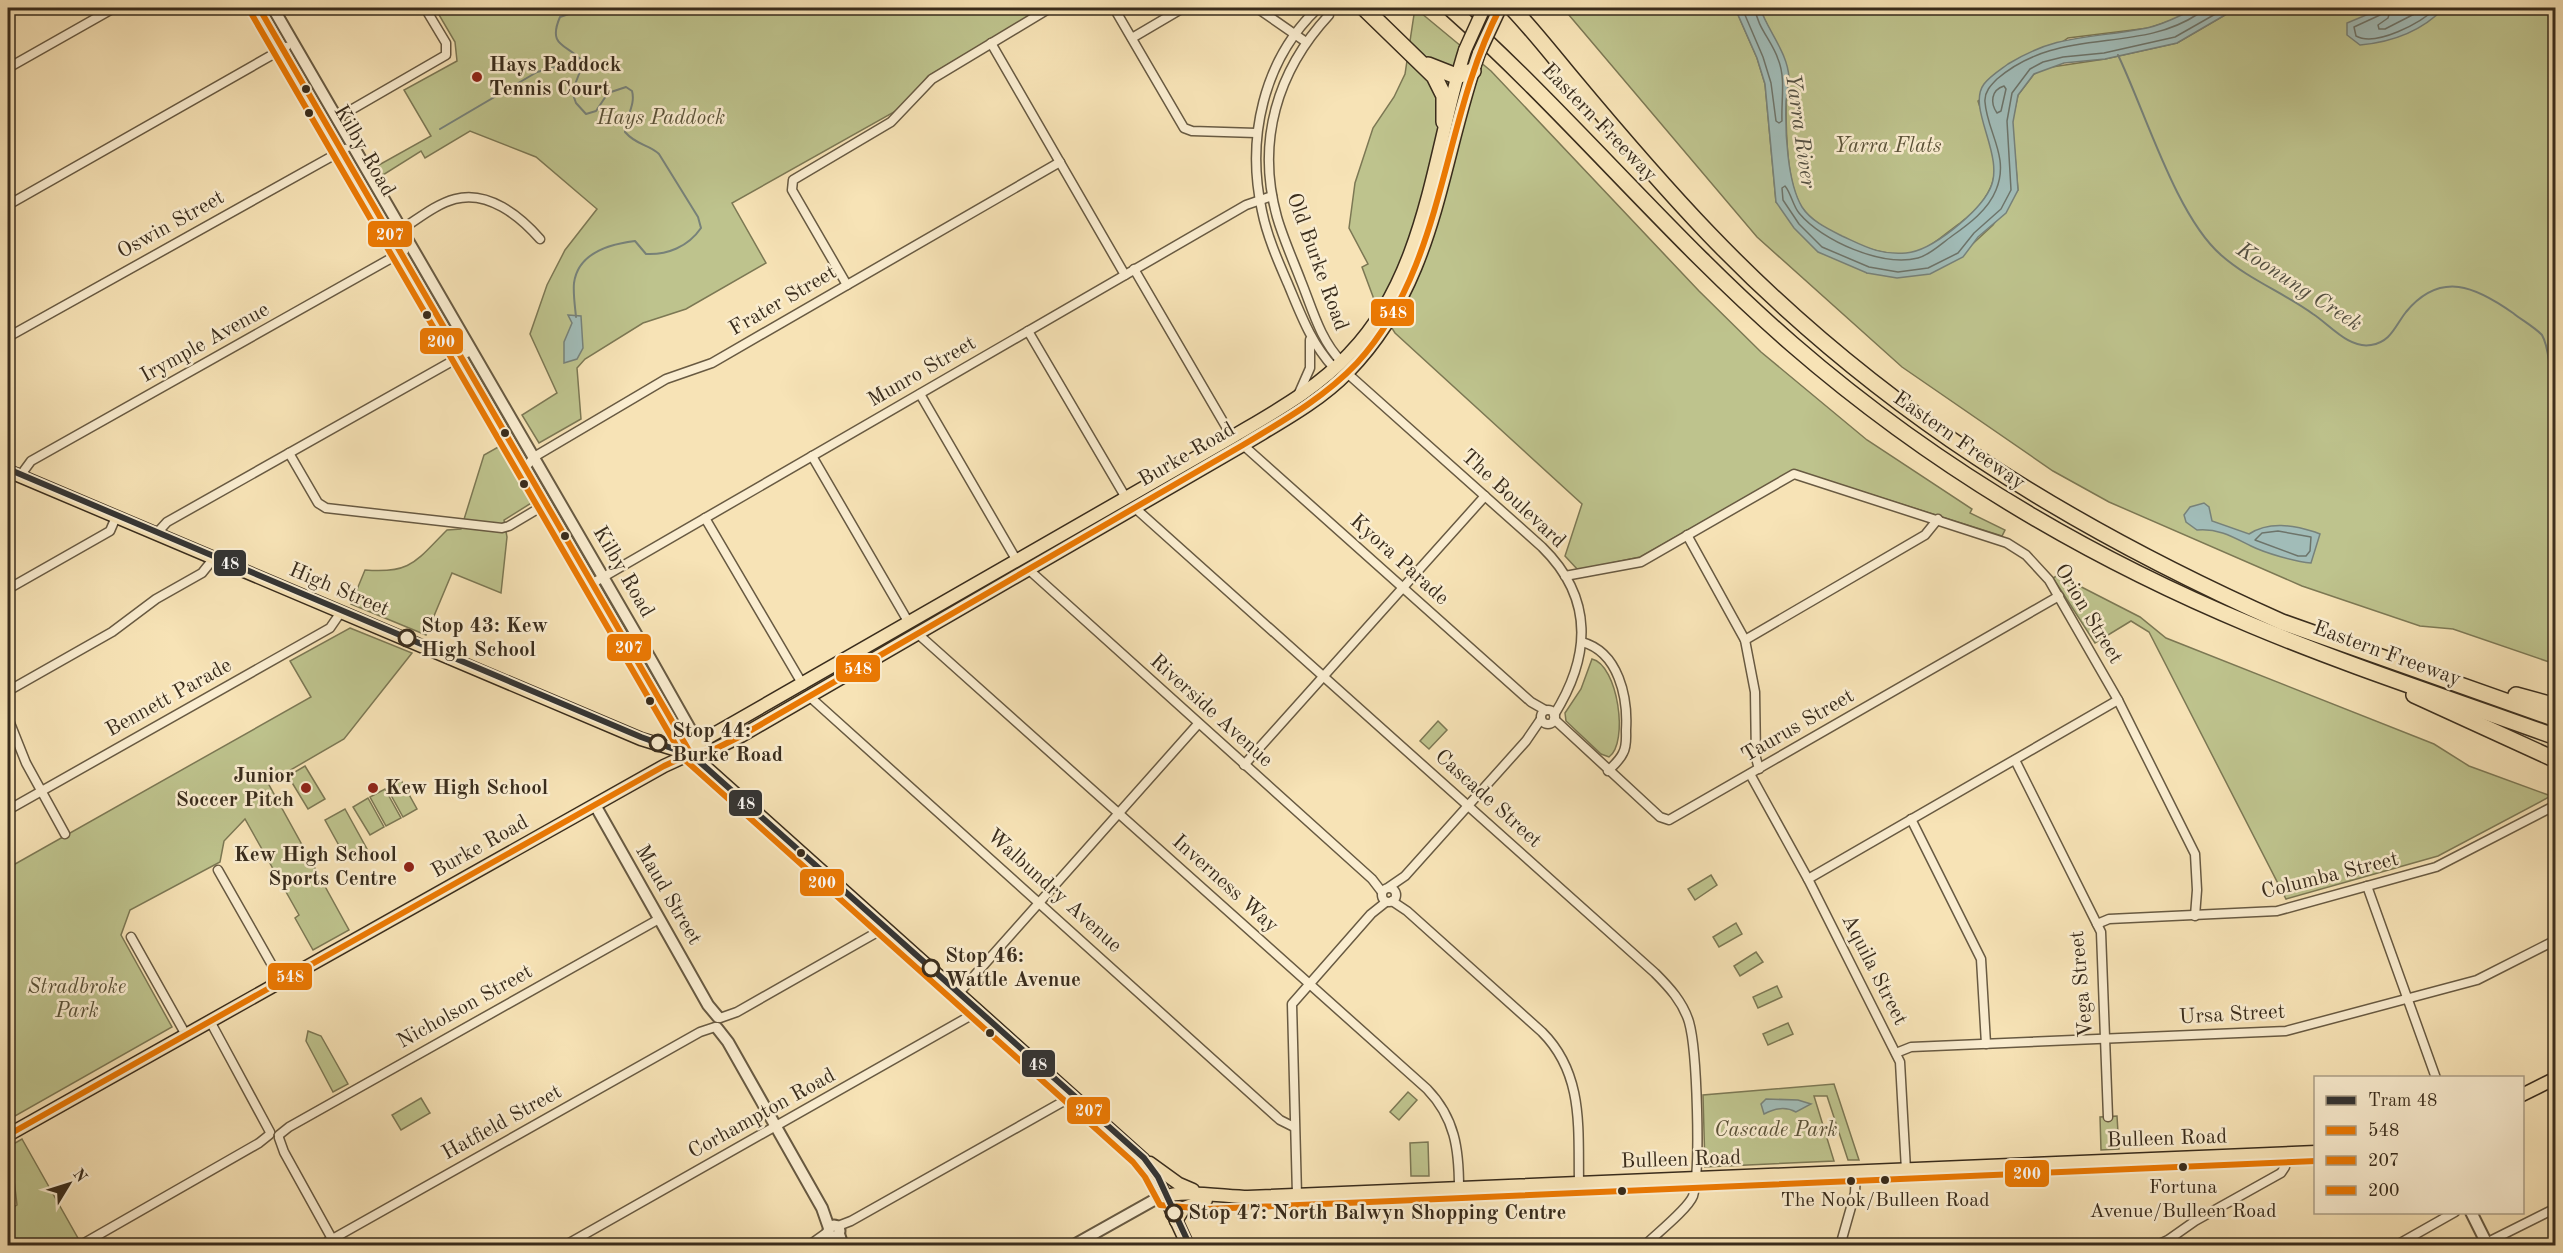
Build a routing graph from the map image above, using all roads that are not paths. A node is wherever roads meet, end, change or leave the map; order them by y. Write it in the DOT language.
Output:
graph roads {
  1 [pos="114,8"];
  2 [pos="259,8"];
  3 [pos="273,8"];
  4 [pos="425,8"];
  5 [pos="1050,8"];
  6 [pos="1114,8"];
  7 [pos="1183,8"];
  8 [pos="1257,8"];
  9 [pos="1318,8"];
  10 [pos="1329,8"];
  11 [pos="1364,8"];
  12 [pos="1450,8"];
  13 [pos="1484,8"];
  14 [pos="1500,8"];
  15 [pos="1512,8"];
  16 [pos="1295,34"];
  17 [pos="1131,38"];
  18 [pos="293,42"];
  19 [pos="1306,42"];
  20 [pos="991,43"];
  21 [pos="283,49"];
  22 [pos="1420,60"];
  23 [pos="8,68"];
  24 [pos="1473,71"];
  25 [pos="1456,76"];
  26 [pos="337,118"];
  27 [pos="1444,122"];
  28 [pos="1256,133"];
  29 [pos="353,146"];
  30 [pos="341,150"];
  31 [pos="1060,162"];
  32 [pos="1272,196"];
  33 [pos="1259,200"];
  34 [pos="8,205"];
  35 [pos="402,229"];
  36 [pos="540,239"];
  37 [pos="412,247"];
  38 [pos="401,253"];
  39 [pos="1134,269"];
  40 [pos="1125,275"];
  41 [pos="847,285"];
  42 [pos="1403,285"];
  43 [pos="1028,331"];
  44 [pos="1309,335"];
  45 [pos="8,337"];
  46 [pos="472,350"];
  47 [pos="460,357"];
  48 [pos="1341,368"];
  49 [pos="920,394"];
  50 [pos="1295,399"];
  51 [pos="1232,437"];
  52 [pos="1244,445"];
  53 [pos="289,453"];
  54 [pos="812,456"];
  55 [pos="534,457"];
  56 [pos="525,468"];
  57 [pos="1186,470"];
  58 [pos="8,471"];
  59 [pos="20,476"];
  60 [pos="1485,496"];
  61 [pos="1126,498"];
  62 [pos="546,504"];
  63 [pos="1135,508"];
  64 [pos="116,517"];
  65 [pos="705,518"];
  66 [pos="1938,519"];
  67 [pos="156,534"];
  68 [pos="1687,535"];
  69 [pos="214,558"];
  70 [pos="1017,561"];
  71 [pos="1028,569"];
  72 [pos="1565,576"];
  73 [pos="603,577"];
  74 [pos="593,583"];
  75 [pos="1403,587"];
  76 [pos="8,589"];
  77 [pos="957,594"];
  78 [pos="2059,596"];
  79 [pos="964,606"];
  80 [pos="341,612"];
  81 [pos="909,623"];
  82 [pos="918,634"];
  83 [pos="1745,640"];
  84 [pos="1582,642"];
  85 [pos="2316,652"];
  86 [pos="1324,676"];
  87 [pos="803,685"];
  88 [pos="2463,685"];
  89 [pos="8,691"];
  90 [pos="810,697"];
  91 [pos="2118,700"];
  92 [pos="2556,706"];
  93 [pos="679,709"];
  94 [pos="666,713"];
  95 [pos="1547,717"];
  96 [pos="8,718"];
  97 [pos="2556,718"];
  98 [pos="1198,724"];
  99 [pos="712,736"];
  100 [pos="2556,737"];
  101 [pos="691,754"];
  102 [pos="2015,760"];
  103 [pos="2556,760"];
  104 [pos="1244,765"];
  105 [pos="1760,769"];
  106 [pos="1608,771"];
  107 [pos="1748,776"];
  108 [pos="41,791"];
  109 [pos="594,805"];
  110 [pos="2556,805"];
  111 [pos="1468,806"];
  112 [pos="8,810"];
  113 [pos="1119,814"];
  114 [pos="1911,819"];
  115 [pos="65,834"];
  116 [pos="218,870"];
  117 [pos="1808,879"];
  118 [pos="2367,886"];
  119 [pos="1389,894"];
  120 [pos="1039,902"];
  121 [pos="2198,916"];
  122 [pos="659,919"];
  123 [pos="2097,924"];
  124 [pos="882,926"];
  125 [pos="131,937"];
  126 [pos="2556,940"];
  127 [pos="281,981"];
  128 [pos="1309,983"];
  129 [pos="958,994"];
  130 [pos="2408,998"];
  131 [pos="977,1012"];
  132 [pos="210,1021"];
  133 [pos="718,1023"];
  134 [pos="186,1035"];
  135 [pos="2105,1039"];
  136 [pos="1986,1044"];
  137 [pos="1896,1053"];
  138 [pos="2436,1076"];
  139 [pos="2556,1078"];
  140 [pos="2524,1094"];
  141 [pos="1072,1096"];
  142 [pos="1274,1112"];
  143 [pos="1294,1113"];
  144 [pos="2108,1117"];
  145 [pos="1294,1126"];
  146 [pos="776,1127"];
  147 [pos="8,1135"];
  148 [pos="274,1135"];
  149 [pos="2314,1152"];
  150 [pos="1137,1153"];
  151 [pos="2286,1154"];
  152 [pos="1906,1170"];
  153 [pos="1856,1172"];
  154 [pos="1696,1179"];
  155 [pos="1579,1183"];
  156 [pos="1459,1188"];
  157 [pos="1297,1195"];
  158 [pos="1165,1197"];
  159 [pos="1210,1198"];
  160 [pos="2556,1208"];
  161 [pos="2451,1214"];
  162 [pos="2472,1214"];
  163 [pos="1176,1221"];
  164 [pos="835,1231"];
  165 [pos="2168,1240"];
  166 [pos="334,1242"];
  167 [pos="79,1245"];
  168 [pos="320,1245"];
  169 [pos="564,1245"];
  170 [pos="808,1245"];
  171 [pos="843,1245"];
  172 [pos="1072,1245"];
  173 [pos="1188,1245"];
  174 [pos="1644,1245"];
  175 [pos="1840,1245"];
  176 [pos="2146,1245"];
  177 [pos="2155,1245"];
  178 [pos="2395,1245"];
  179 [pos="2491,1245"];
  1 -- 23 [label="street"];
  2 -- 21 [label="street, Kilby Road"];
  3 -- 18 [label="street, Kilby Road"];
  4 -- 26 [label="street"];
  5 -- 20 [label="street"];
  6 -- 17 [label="street"];
  7 -- 17 [label="street"];
  8 -- 16 [label="street"];
  9 -- 16 [label="street, Old Burke Road"];
  10 -- 19 [label="street, Old Burke Road"];
  11 -- 22 [label="highway"];
  12 -- 85 [label="highway, Eastern Freeway"];
  13 -- 25 [label="main road, Burke Road, bridge"];
  14 -- 24 [label="main road, Burke Road, bridge"];
  15 -- 88 [label="highway, Eastern Freeway"];
  16 -- 19 [label="street"];
  16 -- 28 [label="street, Old Burke Road"];
  17 -- 28 [label="street"];
  18 -- 21 [label="street"];
  18 -- 26 [label="street, Kilby Road"];
  19 -- 32 [label="street, Old Burke Road"];
  20 -- 31 [label="street"];
  20 -- 41 [label="street"];
  21 -- 30 [label="street, Kilby Road"];
  21 -- 34 [label="street"];
  22 -- 25 [label="highway"];
  22 -- 27 [label="highway"];
  24 -- 25 [label="highway"];
  24 -- 42 [label="main road, Burke Road"];
  25 -- 27 [label="main road, Burke Road"];
  26 -- 29 [label="street, Kilby Road"];
  27 -- 42 [label="main road, Burke Road"];
  28 -- 33 [label="street, Old Burke Road"];
  29 -- 30 [label="street, Oswin Street"];
  29 -- 35 [label="street, Kilby Road"];
  30 -- 38 [label="street, Kilby Road"];
  30 -- 45 [label="street, Oswin Street"];
  31 -- 40 [label="street"];
  31 -- 41 [label="street, Frater Street"];
  32 -- 33 [label="street, Munro Street"];
  32 -- 48 [label="street, Old Burke Road"];
  33 -- 39 [label="street, Munro Street"];
  33 -- 44 [label="street, Old Burke Road"];
  35 -- 36 [label="street"];
  35 -- 37 [label="street, Kilby Road"];
  37 -- 38 [label="street, Irymple Avenue"];
  37 -- 46 [label="street, Kilby Road"];
  38 -- 47 [label="street, Kilby Road"];
  38 -- 59 [label="street, Irymple Avenue"];
  39 -- 40 [label="street, Munro Street"];
  39 -- 51 [label="street"];
  40 -- 43 [label="street, Munro Street"];
  41 -- 55 [label="street, Frater Street"];
  42 -- 48 [label="main road, Burke Road"];
  43 -- 49 [label="street, Munro Street"];
  43 -- 61 [label="street"];
  44 -- 48 [label="street, Old Burke Road"];
  44 -- 50 [label="street, Old Burke Road"];
  46 -- 47 [label="street"];
  46 -- 55 [label="street, Kilby Road"];
  47 -- 53 [label="street"];
  47 -- 56 [label="street, Kilby Road"];
  48 -- 50 [label="main road, Burke Road"];
  48 -- 52 [label="main road, Burke Road"];
  48 -- 60 [label="street, The Boulevard"];
  49 -- 54 [label="street, Munro Street"];
  49 -- 70 [label="street"];
  50 -- 51 [label="main road, Burke Road"];
  51 -- 57 [label="main road, Burke Road"];
  52 -- 57 [label="main road, Burke Road"];
  52 -- 75 [label="street, Kyora Parade"];
  53 -- 62 [label="street"];
  53 -- 67 [label="street"];
  54 -- 65 [label="street, Munro Street"];
  54 -- 81 [label="street"];
  55 -- 56 [label="street, Frater Street"];
  55 -- 73 [label="street, Kilby Road"];
  56 -- 62 [label="street, Kilby Road"];
  57 -- 61 [label="main road, Burke Road"];
  57 -- 63 [label="main road, Burke Road"];
  58 -- 59 [label="main road, High Street"];
  59 -- 64 [label="main road, High Street"];
  60 -- 72 [label="street, The Boulevard"];
  60 -- 75 [label="street"];
  61 -- 70 [label="main road, Burke Road"];
  62 -- 74 [label="street, Kilby Road"];
  63 -- 71 [label="main road, Burke Road"];
  63 -- 86 [label="street, Cascade Street"];
  64 -- 67 [label="main road, High Street"];
  64 -- 76 [label="street"];
  65 -- 73 [label="street, Munro Street"];
  65 -- 87 [label="street"];
  66 -- 68 [label="street, Orion Street"];
  66 -- 78 [label="street, Orion Street"];
  66 -- 83 [label="street"];
  67 -- 69 [label="main road, High Street"];
  68 -- 72 [label="street"];
  68 -- 83 [label="street"];
  69 -- 80 [label="main road, High Street"];
  69 -- 89 [label="street"];
  70 -- 77 [label="main road, Burke Road"];
  71 -- 79 [label="main road, Burke Road"];
  71 -- 98 [label="street, Riverside Avenue"];
  72 -- 84 [label="street, The Boulevard"];
  73 -- 74 [label="street, Munro Street"];
  73 -- 93 [label="street, Kilby Road"];
  74 -- 94 [label="street, Kilby Road"];
  75 -- 86 [label="street"];
  75 -- 95 [label="street, Kyora Parade"];
  77 -- 79 [label="main road"];
  77 -- 81 [label="main road, Burke Road"];
  78 -- 91 [label="street, Orion Street"];
  78 -- 105 [label="street, Taurus Street"];
  79 -- 82 [label="main road, Burke Road"];
  80 -- 101 [label="main road, High Street"];
  80 -- 108 [label="street, Bennett Parade"];
  81 -- 87 [label="main road, Burke Road"];
  82 -- 90 [label="main road, Burke Road"];
  82 -- 113 [label="street, Inverness Way"];
  83 -- 105 [label="street"];
  84 -- 95 [label="street, The Boulevard"];
  84 -- 106 [label="street"];
  85 -- 100 [label="highway, Eastern Freeway"];
  85 -- 103 [label="highway"];
  86 -- 104 [label="street"];
  86 -- 111 [label="street, Cascade Street"];
  87 -- 99 [label="main road, Burke Road"];
  88 -- 92 [label="highway"];
  88 -- 97 [label="highway, Eastern Freeway"];
  90 -- 101 [label="main road, Burke Road"];
  90 -- 120 [label="street, Walbundry Avenue"];
  91 -- 102 [label="street"];
  91 -- 121 [label="street, Orion Street"];
  93 -- 94 [label="street"];
  93 -- 99 [label="street"];
  93 -- 101 [label="street, Kilby Road"];
  94 -- 101 [label="street, Kilby Road"];
  95 -- 106 [label="street, Taurus Street"];
  95 -- 111 [label="street, The Boulevard"];
  96 -- 108 [label="street"];
  98 -- 104 [label="street, Riverside Avenue"];
  98 -- 113 [label="street"];
  99 -- 101 [label="main road, Burke Road"];
  101 -- 109 [label="main road, Burke Road"];
  101 -- 124 [label="main road"];
  102 -- 114 [label="street"];
  102 -- 123 [label="street, Vega Street"];
  104 -- 119 [label="street, Riverside Avenue"];
  105 -- 107 [label="street, Taurus Street"];
  106 -- 107 [label="street, Taurus Street"];
  107 -- 117 [label="street, Aquila Street"];
  108 -- 112 [label="street, Bennett Parade"];
  108 -- 115 [label="street"];
  109 -- 122 [label="street, Maud Street"];
  109 -- 127 [label="main road, Burke Road"];
  110 -- 118 [label="street, Columba Street"];
  111 -- 119 [label="street, The Boulevard"];
  111 -- 154 [label="street, Cascade Street"];
  113 -- 120 [label="street"];
  113 -- 128 [label="street, Inverness Way"];
  114 -- 117 [label="street"];
  114 -- 136 [label="street"];
  116 -- 127 [label="street"];
  117 -- 137 [label="street, Aquila Street"];
  118 -- 121 [label="street, Columba Street"];
  118 -- 130 [label="street"];
  119 -- 128 [label="street, The Boulevard"];
  119 -- 155 [label="street, Riverside Avenue"];
  120 -- 129 [label="street"];
  120 -- 142 [label="street, Walbundry Avenue"];
  121 -- 123 [label="street, Columba Street"];
  122 -- 133 [label="street, Maud Street"];
  122 -- 148 [label="street, Nicholson Street"];
  123 -- 135 [label="street, Vega Street"];
  124 -- 129 [label="main road"];
  124 -- 133 [label="street, Hatfield Street"];
  125 -- 134 [label="street"];
  126 -- 130 [label="street, Ursa Street"];
  127 -- 132 [label="main road, Burke Road"];
  128 -- 143 [label="street, The Boulevard"];
  128 -- 156 [label="street, Inverness Way"];
  129 -- 131 [label="main road"];
  130 -- 135 [label="street, Ursa Street"];
  130 -- 138 [label="street"];
  131 -- 141 [label="main road"];
  131 -- 146 [label="street, Corhampton Road"];
  132 -- 134 [label="main road, Burke Road"];
  132 -- 148 [label="street"];
  133 -- 146 [label="street, Maud Street"];
  133 -- 166 [label="street, Hatfield Street"];
  134 -- 147 [label="main road, Burke Road"];
  135 -- 136 [label="street, Ursa Street"];
  135 -- 144 [label="street, Vega Street"];
  136 -- 137 [label="street, Ursa Street"];
  137 -- 152 [label="street, Aquila Street"];
  139 -- 140 [label="main road"];
  141 -- 150 [label="main road"];
  141 -- 164 [label="street"];
  142 -- 143 [label="street"];
  142 -- 145 [label="street, Walbundry Avenue"];
  143 -- 145 [label="street, The Boulevard"];
  145 -- 157 [label="street, The Boulevard"];
  146 -- 164 [label="street, Maud Street"];
  146 -- 169 [label="street, Corhampton Road"];
  148 -- 166 [label="street"];
  148 -- 167 [label="street, Nicholson Street"];
  149 -- 151 [label="main road, Bulleen Road"];
  150 -- 158 [label="main road"];
  150 -- 159 [label="main road"];
  151 -- 152 [label="main road, Bulleen Road"];
  151 -- 165 [label="street"];
  152 -- 153 [label="main road, Bulleen Road"];
  153 -- 154 [label="main road, Bulleen Road"];
  153 -- 175 [label="street"];
  154 -- 155 [label="main road, Bulleen Road"];
  154 -- 174 [label="street"];
  155 -- 156 [label="main road, Bulleen Road"];
  156 -- 157 [label="main road, Bulleen Road"];
  157 -- 159 [label="main road, Bulleen Road"];
  158 -- 159 [label="main road, Bulleen Road"];
  158 -- 163 [label="main road"];
  158 -- 172 [label="street"];
  159 -- 163 [label="main road"];
  160 -- 179 [label="street"];
  161 -- 178 [label="street"];
  162 -- 179 [label="street"];
  163 -- 173 [label="main road"];
  164 -- 170 [label="street"];
  164 -- 171 [label="street, Maud Street"];
  165 -- 176 [label="street"];
  165 -- 177 [label="street"];
  166 -- 168 [label="street, Hatfield Street"];
}
